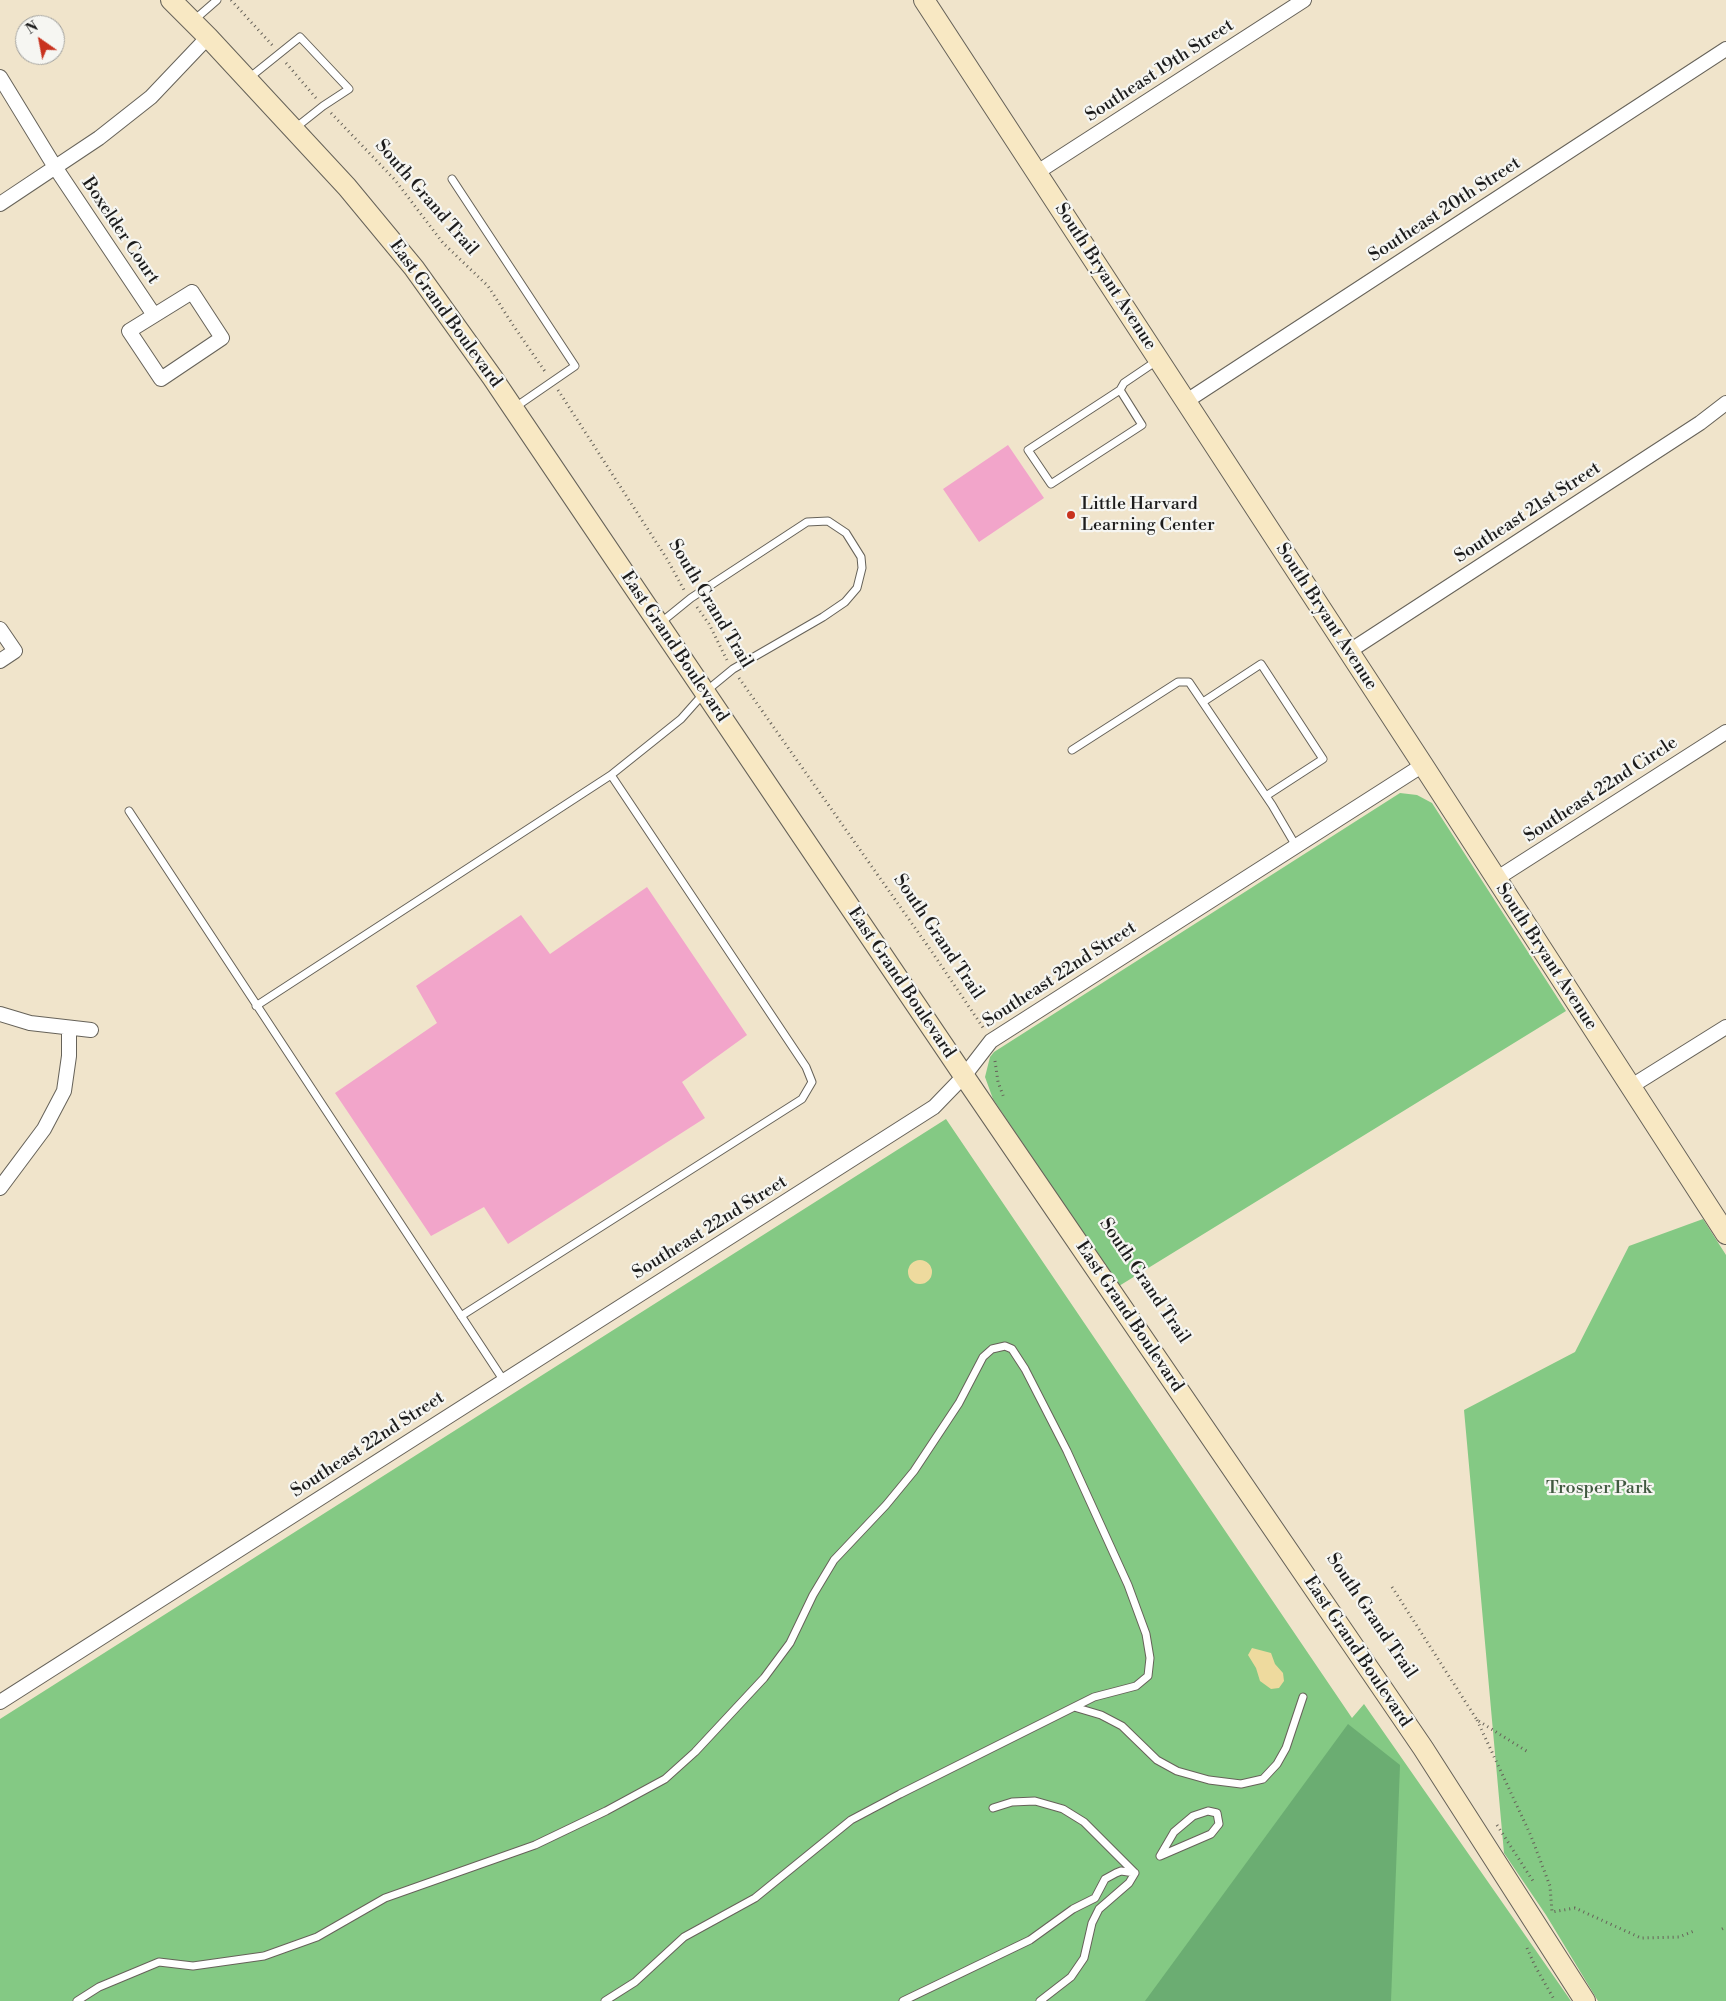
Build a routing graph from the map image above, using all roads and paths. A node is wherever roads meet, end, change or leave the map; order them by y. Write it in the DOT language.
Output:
graph roads {
  1 [pos="171,0"];
  2 [pos="217,0"];
  3 [pos="231,0"];
  4 [pos="924,0"];
  5 [pos="1304,0"];
  6 [pos="193,22"];
  7 [pos="208,37"];
  8 [pos="1726,49"];
  9 [pos="280,55"];
  10 [pos="0,77"];
  11 [pos="248,79"];
  12 [pos="323,106"];
  13 [pos="294,129"];
  14 [pos="55,167"];
  15 [pos="1036,173"];
  16 [pos="452,179"];
  17 [pos="0,204"];
  18 [pos="154,315"];
  19 [pos="1158,360"];
  20 [pos="552,382"];
  21 [pos="1120,390"];
  22 [pos="1185,402"];
  23 [pos="1726,403"];
  24 [pos="513,408"];
  25 [pos="690,598"];
  26 [pos="659,624"];
  27 [pos="0,629"];
  28 [pos="1348,652"];
  29 [pos="0,661"];
  30 [pos="733,669"];
  31 [pos="705,692"];
  32 [pos="1203,702"];
  33 [pos="1726,732"];
  34 [pos="1072,750"];
  35 [pos="1424,765"];
  36 [pos="611,775"];
  37 [pos="1266,796"];
  38 [pos="129,811"];
  39 [pos="1296,846"];
  40 [pos="1496,879"];
  41 [pos="256,1006"];
  42 [pos="0,1014"];
  43 [pos="1726,1027"];
  44 [pos="69,1028"];
  45 [pos="91,1030"];
  46 [pos="991,1040"];
  47 [pos="964,1076"];
  48 [pos="1630,1087"];
  49 [pos="1006,1103"];
  50 [pos="0,1188"];
  51 [pos="1726,1234"];
  52 [pos="461,1316"];
  53 [pos="504,1381"];
  54 [pos="1392,1586"];
  55 [pos="1303,1698"];
  56 [pos="0,1702"];
  57 [pos="1074,1707"];
  58 [pos="1477,1720"];
  59 [pos="1528,1752"];
  60 [pos="992,1808"];
  61 [pos="1495,1822"];
  62 [pos="1160,1856"];
  63 [pos="1134,1873"];
  64 [pos="1537,1887"];
  65 [pos="1547,1904"];
  66 [pos="1552,1912"];
  67 [pos="1534,1923"];
  68 [pos="1726,1927"];
  69 [pos="1722,1929"];
  70 [pos="1694,1931"];
  71 [pos="77,2001"];
  72 [pos="605,2001"];
  73 [pos="903,2001"];
  74 [pos="1040,2001"];
  75 [pos="1585,2001"];
  1 -- 6 [label="street, East Grand Boulevard"];
  2 -- 6 [label="lane"];
  3 -- 9 [label="path, South Grand Trail"];
  4 -- 15 [label="street, South Bryant Avenue"];
  5 -- 15 [label="street, Southeast 19th Street"];
  6 -- 7 [label="street, East Grand Boulevard"];
  7 -- 11 [label="street, East Grand Boulevard"];
  7 -- 14 [label="street"];
  8 -- 22 [label="street, Southeast 20th Street"];
  9 -- 11 [label="lane"];
  9 -- 12 [label="path, South Grand Trail"];
  9 -- 12 [label="lane"];
  10 -- 14 [label="street, Boxelder Court"];
  11 -- 13 [label="street, East Grand Boulevard"];
  12 -- 13 [label="lane"];
  12 -- 20 [label="path, South Grand Trail"];
  13 -- 24 [label="street, East Grand Boulevard"];
  14 -- 17 [label="street"];
  14 -- 18 [label="street, Boxelder Court"];
  15 -- 19 [label="street, South Bryant Avenue"];
  16 -- 20 [label="lane"];
  18 -- 18 [label="street"];
  19 -- 21 [label="lane"];
  19 -- 22 [label="street, South Bryant Avenue"];
  20 -- 24 [label="lane"];
  20 -- 25 [label="path, South Grand Trail"];
  21 -- 21 [label="lane"];
  22 -- 28 [label="street, South Bryant Avenue"];
  23 -- 28 [label="street, Southeast 21st Street"];
  24 -- 26 [label="street, East Grand Boulevard"];
  25 -- 26 [label="lane"];
  25 -- 30 [label="path, South Grand Trail"];
  25 -- 30 [label="lane"];
  26 -- 31 [label="street, East Grand Boulevard"];
  27 -- 29 [label="street"];
  28 -- 35 [label="street, South Bryant Avenue"];
  30 -- 31 [label="lane"];
  30 -- 46 [label="path, South Grand Trail"];
  31 -- 36 [label="lane"];
  31 -- 47 [label="street, East Grand Boulevard"];
  32 -- 34 [label="lane"];
  32 -- 37 [label="lane"];
  32 -- 37 [label="lane"];
  33 -- 40 [label="street, Southeast 22nd Circle"];
  35 -- 39 [label="street, Southeast 22nd Street"];
  35 -- 40 [label="street, South Bryant Avenue"];
  36 -- 41 [label="lane"];
  36 -- 52 [label="lane"];
  37 -- 39 [label="lane"];
  38 -- 41 [label="lane"];
  39 -- 46 [label="street, Southeast 22nd Street"];
  40 -- 48 [label="street, South Bryant Avenue"];
  41 -- 52 [label="lane"];
  42 -- 44 [label="street"];
  43 -- 48 [label="street"];
  44 -- 45 [label="street"];
  44 -- 50 [label="street"];
  46 -- 47 [label="street, Southeast 22nd Street"];
  46 -- 49 [label="path, South Grand Trail"];
  47 -- 53 [label="street, Southeast 22nd Street"];
  47 -- 67 [label="street, East Grand Boulevard"];
  48 -- 51 [label="street, South Bryant Avenue"];
  52 -- 53 [label="lane"];
  53 -- 56 [label="street, Southeast 22nd Street"];
  54 -- 58 [label="path"];
  55 -- 57 [label="lane"];
  57 -- 71 [label="lane"];
  57 -- 72 [label="lane"];
  58 -- 59 [label="path"];
  58 -- 66 [label="path"];
  60 -- 63 [label="lane"];
  61 -- 64 [label="path"];
  62 -- 62 [label="lane"];
  63 -- 73 [label="lane"];
  63 -- 74 [label="lane"];
  65 -- 66 [label="path"];
  66 -- 67 [label="path"];
  66 -- 70 [label="path"];
  67 -- 75 [label="street, East Grand Boulevard"];
  68 -- 69 [label="path"];
}
